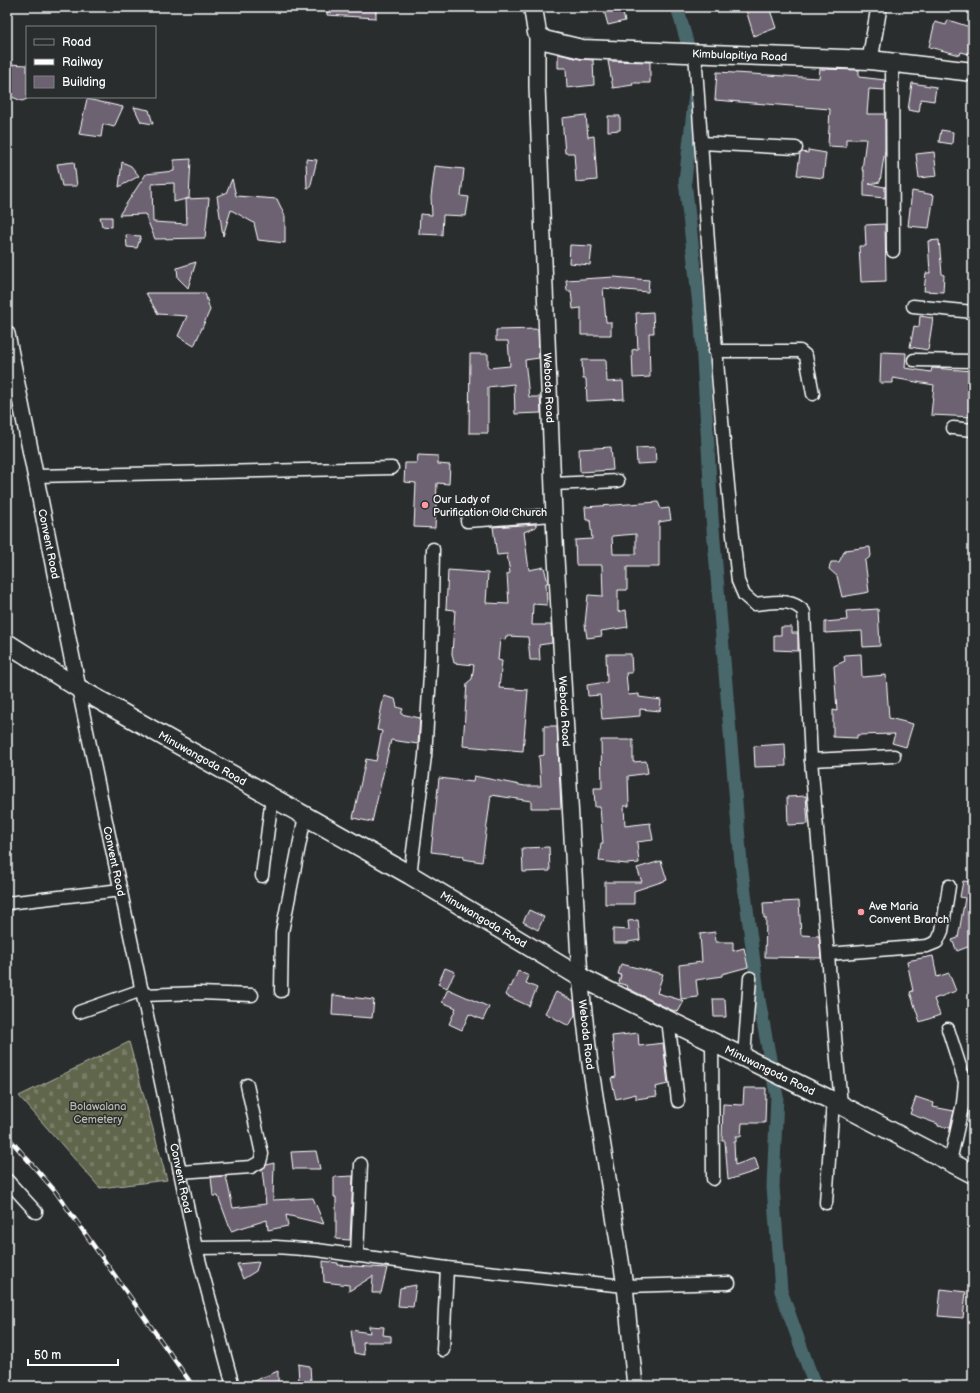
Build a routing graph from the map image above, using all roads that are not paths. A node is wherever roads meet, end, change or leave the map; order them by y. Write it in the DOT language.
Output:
graph roads {
  1 [pos="533,7"];
  2 [pos="879,7"];
  3 [pos="536,34"];
  4 [pos="695,52"];
  5 [pos="870,60"];
  6 [pos="892,62"];
  7 [pos="973,72"];
  8 [pos="701,144"];
  9 [pos="796,148"];
  10 [pos="893,251"];
  11 [pos="914,306"];
  12 [pos="973,312"];
  13 [pos="7,334"];
  14 [pos="715,351"];
  15 [pos="914,360"];
  16 [pos="973,361"];
  17 [pos="813,394"];
  18 [pos="953,428"];
  19 [pos="973,430"];
  20 [pos="392,468"];
  21 [pos="35,476"];
  22 [pos="618,481"];
  23 [pos="553,484"];
  24 [pos="554,515"];
  25 [pos="467,521"];
  26 [pos="434,549"];
  27 [pos="7,643"];
  28 [pos="78,688"];
  29 [pos="894,756"];
  30 [pos="811,760"];
  31 [pos="272,797"];
  32 [pos="305,816"];
  33 [pos="410,875"];
  34 [pos="262,876"];
  35 [pos="949,886"];
  36 [pos="121,890"];
  37 [pos="7,903"];
  38 [pos="828,954"];
  39 [pos="580,977"];
  40 [pos="750,978"];
  41 [pos="281,991"];
  42 [pos="142,992"];
  43 [pos="252,995"];
  44 [pos="80,1012"];
  45 [pos="668,1020"];
  46 [pos="948,1029"];
  47 [pos="712,1042"];
  48 [pos="744,1057"];
  49 [pos="248,1085"];
  50 [pos="678,1101"];
  51 [pos="837,1103"];
  52 [pos="950,1162"];
  53 [pos="361,1164"];
  54 [pos="180,1172"];
  55 [pos="973,1174"];
  56 [pos="713,1179"];
  57 [pos="7,1180"];
  58 [pos="826,1203"];
  59 [pos="36,1212"];
  60 [pos="196,1248"];
  61 [pos="357,1256"];
  62 [pos="448,1268"];
  63 [pos="729,1283"];
  64 [pos="625,1286"];
  65 [pos="443,1350"];
  66 [pos="232,1386"];
  67 [pos="635,1386"];
  1 -- 3 [label="main road"];
  2 -- 5 [label="street"];
  3 -- 4 [label="main road, Kimbulapitiya Road"];
  3 -- 23 [label="street, Weboda Road"];
  4 -- 5 [label="main road, Kimbulapitiya Road"];
  4 -- 8 [label="street"];
  5 -- 6 [label="main road, Kimbulapitiya Road"];
  6 -- 7 [label="main road, Kimbulapitiya Road"];
  6 -- 10 [label="street"];
  8 -- 9 [label="street"];
  8 -- 14 [label="street"];
  11 -- 12 [label="street"];
  13 -- 21 [label="street, Convent Road"];
  14 -- 17 [label="street"];
  14 -- 30 [label="street"];
  15 -- 16 [label="street"];
  18 -- 19 [label="street"];
  20 -- 21 [label="street"];
  21 -- 28 [label="street, Convent Road"];
  22 -- 23 [label="street"];
  23 -- 24 [label="street, Weboda Road"];
  24 -- 25 [label="street"];
  24 -- 39 [label="street, Weboda Road"];
  26 -- 33 [label="street"];
  27 -- 28 [label="main road, Minuwangoda Road"];
  28 -- 31 [label="main road, Minuwangoda Road"];
  28 -- 36 [label="street, Convent Road"];
  29 -- 30 [label="street"];
  30 -- 38 [label="street"];
  31 -- 32 [label="main road, Minuwangoda Road"];
  31 -- 34 [label="street"];
  32 -- 33 [label="main road, Minuwangoda Road"];
  32 -- 41 [label="street"];
  33 -- 39 [label="main road, Minuwangoda Road"];
  35 -- 38 [label="street"];
  36 -- 37 [label="street"];
  36 -- 42 [label="street, Convent Road"];
  38 -- 51 [label="street"];
  39 -- 45 [label="main road, Minuwangoda Road"];
  39 -- 64 [label="street, Weboda Road"];
  40 -- 48 [label="street"];
  42 -- 43 [label="street"];
  42 -- 44 [label="street"];
  42 -- 54 [label="street, Convent Road"];
  45 -- 47 [label="main road, Minuwangoda Road"];
  45 -- 50 [label="street"];
  46 -- 52 [label="street"];
  47 -- 48 [label="main road, Minuwangoda Road"];
  47 -- 56 [label="street"];
  48 -- 51 [label="main road, Minuwangoda Road"];
  49 -- 54 [label="street"];
  51 -- 52 [label="main road, Minuwangoda Road"];
  51 -- 58 [label="street"];
  52 -- 55 [label="main road, Minuwangoda Road"];
  53 -- 61 [label="street"];
  54 -- 60 [label="street, Convent Road"];
  57 -- 59 [label="street"];
  60 -- 61 [label="street"];
  60 -- 66 [label="street, Convent Road"];
  61 -- 62 [label="street"];
  62 -- 64 [label="street"];
  62 -- 65 [label="street"];
  63 -- 64 [label="street"];
  64 -- 67 [label="street, Weboda Road"];
}
